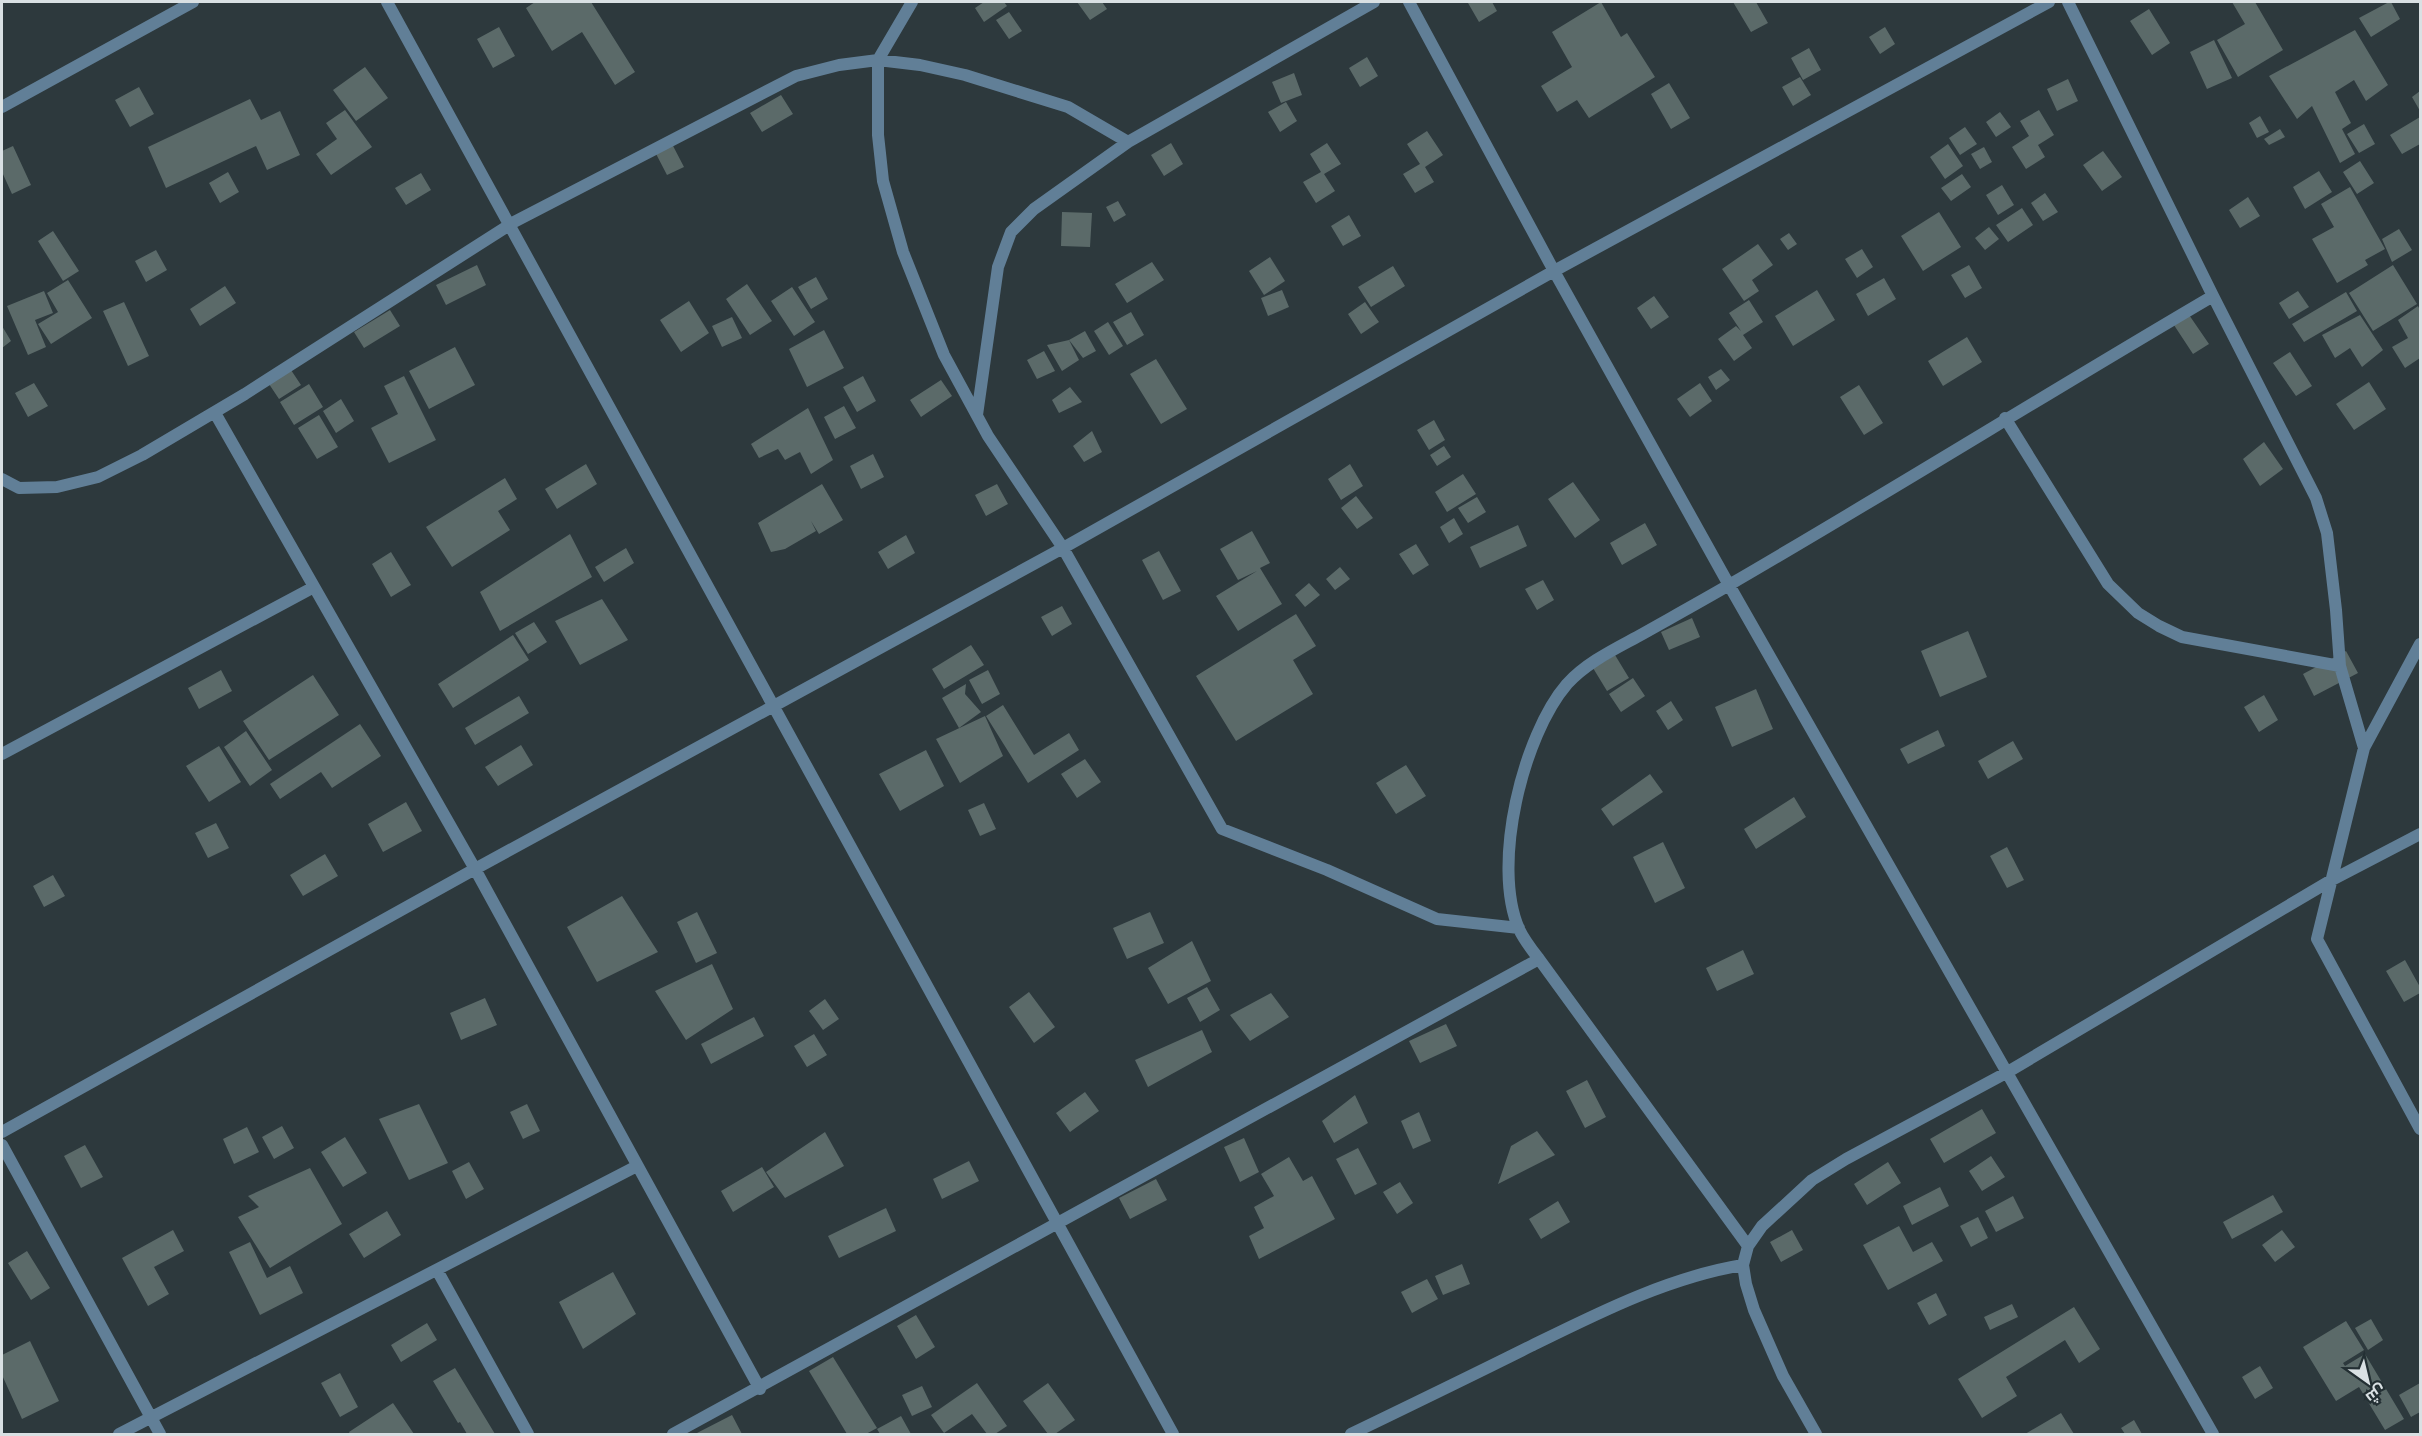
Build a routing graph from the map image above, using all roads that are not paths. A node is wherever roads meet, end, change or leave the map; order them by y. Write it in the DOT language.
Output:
graph roads {
  1 [pos="193,2"];
  2 [pos="387,2"];
  3 [pos="912,2"];
  4 [pos="1374,2"];
  5 [pos="1409,2"];
  6 [pos="2049,2"];
  7 [pos="2068,2"];
  8 [pos="878,60"];
  9 [pos="2,107"];
  10 [pos="1128,142"];
  11 [pos="509,225"];
  12 [pos="1554,271"];
  13 [pos="2213,296"];
  14 [pos="214,413"];
  15 [pos="977,415"];
  16 [pos="2005,418"];
  17 [pos="2,479"];
  18 [pos="1063,548"];
  19 [pos="1729,585"];
  20 [pos="314,587"];
  21 [pos="2421,644"];
  22 [pos="2340,666"];
  23 [pos="774,707"];
  24 [pos="2364,748"];
  25 [pos="2,754"];
  26 [pos="2421,834"];
  27 [pos="475,870"];
  28 [pos="2330,881"];
  29 [pos="1519,928"];
  30 [pos="1539,959"];
  31 [pos="2006,1072"];
  32 [pos="2421,1129"];
  33 [pos="2,1132"];
  34 [pos="2,1145"];
  35 [pos="637,1166"];
  36 [pos="1057,1224"];
  37 [pos="1748,1245"];
  38 [pos="1743,1265"];
  39 [pos="437,1270"];
  40 [pos="760,1389"];
  41 [pos="151,1418"];
  42 [pos="119,1434"];
  43 [pos="160,1434"];
  44 [pos="528,1434"];
  45 [pos="674,1434"];
  46 [pos="1173,1434"];
  47 [pos="1351,1434"];
  48 [pos="1816,1434"];
  49 [pos="2213,1434"];
  1 -- 9 [label="street"];
  2 -- 11 [label="street"];
  3 -- 8 [label="street"];
  4 -- 10 [label="street"];
  5 -- 12 [label="street"];
  6 -- 12 [label="street"];
  7 -- 13 [label="street"];
  8 -- 10 [label="street"];
  8 -- 11 [label="street"];
  8 -- 15 [label="street"];
  10 -- 15 [label="street"];
  11 -- 14 [label="street"];
  11 -- 23 [label="street"];
  12 -- 18 [label="street"];
  12 -- 19 [label="street"];
  13 -- 16 [label="street"];
  13 -- 22 [label="street"];
  14 -- 17 [label="street"];
  14 -- 20 [label="street"];
  15 -- 18 [label="street"];
  16 -- 19 [label="street"];
  16 -- 22 [label="street"];
  18 -- 23 [label="street"];
  18 -- 29 [label="street"];
  19 -- 29 [label="street"];
  19 -- 31 [label="street"];
  20 -- 25 [label="street"];
  20 -- 27 [label="street"];
  21 -- 24 [label="street"];
  22 -- 24 [label="street"];
  23 -- 27 [label="street"];
  23 -- 36 [label="street"];
  24 -- 28 [label="street"];
  26 -- 28 [label="street"];
  27 -- 33 [label="street"];
  27 -- 35 [label="street"];
  28 -- 31 [label="street"];
  28 -- 32 [label="street"];
  29 -- 30 [label="street"];
  30 -- 36 [label="street"];
  30 -- 37 [label="street"];
  31 -- 37 [label="street"];
  31 -- 49 [label="street"];
  34 -- 41 [label="street"];
  35 -- 39 [label="street"];
  35 -- 40 [label="street"];
  36 -- 40 [label="street"];
  36 -- 46 [label="street"];
  37 -- 38 [label="street"];
  38 -- 47 [label="street"];
  38 -- 48 [label="street"];
  39 -- 41 [label="street"];
  39 -- 44 [label="street"];
  40 -- 45 [label="street"];
  41 -- 42 [label="street"];
  41 -- 43 [label="street"];
}
